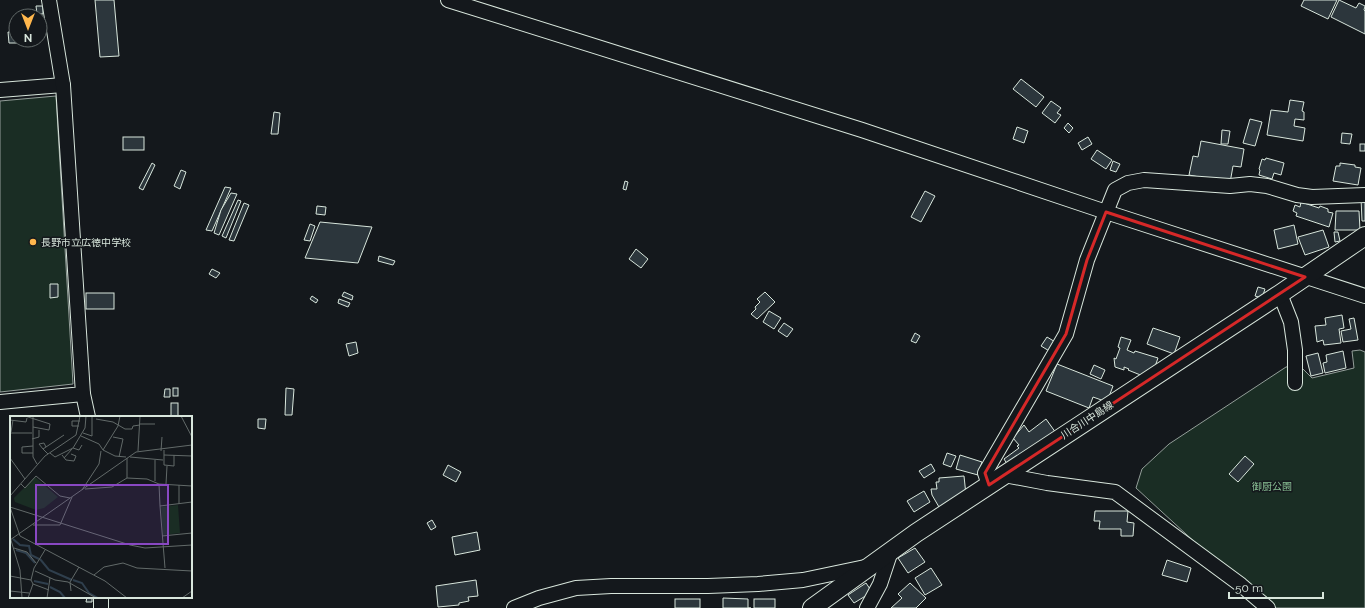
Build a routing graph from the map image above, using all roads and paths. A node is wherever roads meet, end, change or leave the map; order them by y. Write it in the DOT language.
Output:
graph roads {
  1 [pos="49,0"];
  2 [pos="448,0"];
  3 [pos="64,85"];
  4 [pos="0,90"];
  5 [pos="1365,196"];
  6 [pos="1106,212"];
  7 [pos="1365,236"];
  8 [pos="1305,277"];
  9 [pos="1280,294"];
  10 [pos="1365,296"];
  11 [pos="1295,383"];
  12 [pos="83,394"];
  13 [pos="0,402"];
  14 [pos="88,416"];
  15 [pos="1004,475"];
  16 [pos="989,485"];
  17 [pos="891,551"];
  18 [pos="872,566"];
  19 [pos="514,608"];
  20 [pos="812,608"];
  21 [pos="866,608"];
  22 [pos="1268,608"];
  1 -- 3 [label="street"];
  2 -- 6 [label="street"];
  3 -- 4 [label="street"];
  3 -- 12 [label="street"];
  5 -- 6 [label="street"];
  6 -- 8 [label="street"];
  6 -- 16 [label="street"];
  7 -- 8 [label="main road, 川合川中島線"];
  8 -- 9 [label="main road, 川合川中島線"];
  8 -- 10 [label="street"];
  9 -- 11 [label="street"];
  9 -- 15 [label="main road, 川合川中島線"];
  12 -- 13 [label="street"];
  12 -- 14 [label="street"];
  15 -- 16 [label="main road, 川合川中島線"];
  15 -- 22 [label="street"];
  16 -- 17 [label="main road, 川合川中島線"];
  17 -- 18 [label="main road, 川合川中島線"];
  17 -- 21 [label="street"];
  18 -- 19 [label="street"];
  18 -- 20 [label="main road, 川合川中島線"];
}
